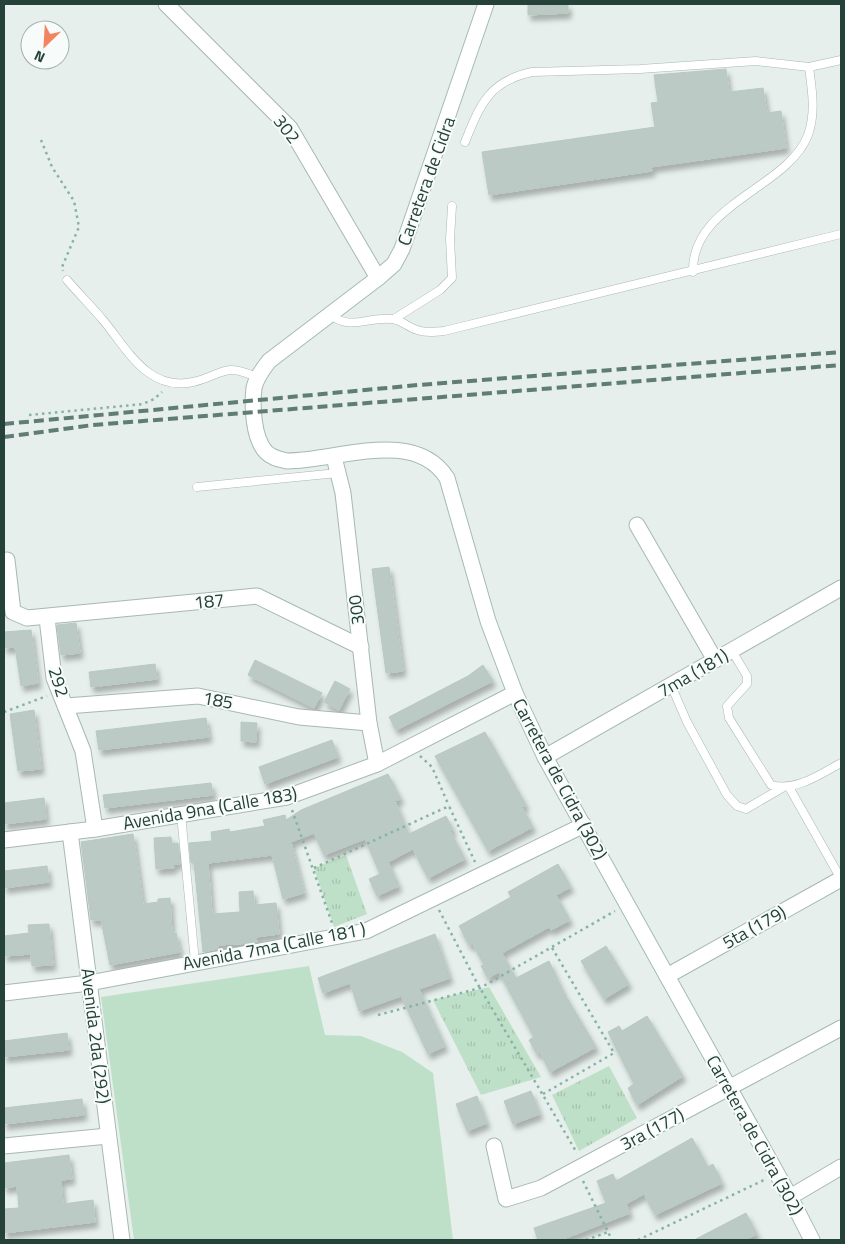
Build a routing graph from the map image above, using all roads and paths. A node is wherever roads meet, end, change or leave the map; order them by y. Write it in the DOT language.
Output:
graph roads {
  1 [pos="166,4"];
  2 [pos="486,4"];
  3 [pos="841,60"];
  4 [pos="809,67"];
  5 [pos="41,140"];
  6 [pos="465,142"];
  7 [pos="452,206"];
  8 [pos="841,234"];
  9 [pos="693,272"];
  10 [pos="378,278"];
  11 [pos="67,280"];
  12 [pos="331,315"];
  13 [pos="394,319"];
  14 [pos="258,378"];
  15 [pos="168,382"];
  16 [pos="29,415"];
  17 [pos="255,417"];
  18 [pos="334,457"];
  19 [pos="338,473"];
  20 [pos="197,488"];
  21 [pos="637,525"];
  22 [pos="7,560"];
  23 [pos="841,588"];
  24 [pos="47,618"];
  25 [pos="361,647"];
  26 [pos="732,651"];
  27 [pos="715,660"];
  28 [pos="671,685"];
  29 [pos="59,691"];
  30 [pos="515,693"];
  31 [pos="66,706"];
  32 [pos="4,712"];
  33 [pos="369,723"];
  34 [pos="409,747"];
  35 [pos="545,757"];
  36 [pos="841,763"];
  37 [pos="377,764"];
  38 [pos="786,787"];
  39 [pos="287,796"];
  40 [pos="449,806"];
  41 [pos="181,814"];
  42 [pos="584,825"];
  43 [pos="95,829"];
  44 [pos="70,832"];
  45 [pos="4,840"];
  46 [pos="314,868"];
  47 [pos="481,875"];
  48 [pos="841,879"];
  49 [pos="432,899"];
  50 [pos="627,904"];
  51 [pos="336,936"];
  52 [pos="551,946"];
  53 [pos="195,962"];
  54 [pos="667,976"];
  55 [pos="89,982"];
  56 [pos="480,988"];
  57 [pos="4,993"];
  58 [pos="378,1014"];
  59 [pos="841,1028"];
  60 [pos="729,1089"];
  61 [pos="543,1094"];
  62 [pos="108,1136"];
  63 [pos="4,1146"];
  64 [pos="494,1146"];
  65 [pos="580,1167"];
  66 [pos="841,1167"];
  67 [pos="777,1174"];
  68 [pos="790,1197"];
  69 [pos="608,1232"];
  70 [pos="122,1240"];
  71 [pos="586,1240"];
  72 [pos="612,1240"];
  73 [pos="638,1240"];
  74 [pos="812,1240"];
  1 -- 10 [label="street, 302"];
  2 -- 10 [label="street, Carretera de Cidra"];
  3 -- 4 [label="lane"];
  4 -- 6 [label="lane"];
  4 -- 9 [label="lane"];
  5 -- 11 [label="path"];
  7 -- 13 [label="lane"];
  8 -- 9 [label="lane"];
  9 -- 13 [label="lane"];
  10 -- 12 [label="street, Carretera de Cidra"];
  11 -- 15 [label="lane"];
  12 -- 13 [label="lane"];
  12 -- 14 [label="street, Carretera de Cidra"];
  14 -- 15 [label="lane"];
  14 -- 17 [label="street, Carretera de Cidra"];
  15 -- 16 [label="path"];
  17 -- 18 [label="street, Carretera de Cidra (302)"];
  18 -- 19 [label="street, 300"];
  18 -- 30 [label="street, Carretera de Cidra (302)"];
  19 -- 20 [label="lane"];
  19 -- 25 [label="street, 300"];
  21 -- 27 [label="street"];
  22 -- 24 [label="street"];
  23 -- 26 [label="street, 7ma (181)"];
  24 -- 25 [label="street, 187"];
  24 -- 29 [label="street, 292"];
  25 -- 33 [label="street, 300"];
  26 -- 27 [label="street, 7ma (181)"];
  26 -- 38 [label="lane"];
  27 -- 28 [label="street, 7ma (181)"];
  28 -- 35 [label="street, 7ma (181)"];
  28 -- 38 [label="lane"];
  29 -- 31 [label="street, 292"];
  29 -- 32 [label="path"];
  30 -- 34 [label="street, Avenida 9na (Calle 183)"];
  30 -- 35 [label="street, Carretera de Cidra (302)"];
  31 -- 33 [label="street, 185"];
  31 -- 43 [label="street, 292"];
  33 -- 37 [label="street, 300"];
  34 -- 37 [label="street, Avenida 9na (Calle 183)"];
  34 -- 40 [label="path"];
  35 -- 42 [label="street, Carretera de Cidra (302)"];
  36 -- 38 [label="lane"];
  37 -- 39 [label="street, Avenida 9na (Calle 183)"];
  38 -- 48 [label="lane"];
  39 -- 41 [label="street, Avenida 9na (Calle 183)"];
  39 -- 46 [label="path"];
  40 -- 46 [label="path"];
  40 -- 47 [label="path"];
  41 -- 43 [label="street, Avenida 9na (Calle 183)"];
  41 -- 53 [label="lane"];
  42 -- 47 [label="street, Avenida 7ma (Calle 181 )"];
  42 -- 50 [label="street, Carretera de Cidra (302)"];
  43 -- 44 [label="street, Avenida 9na (Calle 183)"];
  44 -- 45 [label="street, Avenida 9na (Calle 183)"];
  44 -- 55 [label="street, Avenida 2da (292)"];
  46 -- 51 [label="path"];
  47 -- 49 [label="street, Avenida 7ma (Calle 181 )"];
  48 -- 54 [label="street, 5ta (179)"];
  49 -- 51 [label="street, Avenida 7ma (Calle 181 )"];
  49 -- 56 [label="path"];
  50 -- 52 [label="path"];
  50 -- 54 [label="street, Carretera de Cidra (302)"];
  51 -- 53 [label="street, Avenida 7ma (Calle 181 )"];
  52 -- 56 [label="path"];
  52 -- 61 [label="path"];
  53 -- 55 [label="street, Avenida 7ma (Calle 181 )"];
  54 -- 60 [label="street, Carretera de Cidra (302)"];
  55 -- 57 [label="street, Avenida 7ma (Calle 181 )"];
  55 -- 62 [label="street, Avenida 2da (292)"];
  56 -- 58 [label="path"];
  56 -- 61 [label="path"];
  59 -- 60 [label="street, 3ra (177)"];
  60 -- 65 [label="street, 3ra (177)"];
  60 -- 67 [label="street, Carretera de Cidra (302)"];
  61 -- 65 [label="path"];
  62 -- 63 [label="street"];
  62 -- 70 [label="street, Avenida 2da (292)"];
  64 -- 65 [label="street, 3ra (177)"];
  65 -- 69 [label="path"];
  66 -- 68 [label="street"];
  67 -- 68 [label="street, Carretera de Cidra (302)"];
  67 -- 73 [label="path"];
  68 -- 74 [label="street, Carretera de Cidra (302)"];
  69 -- 71 [label="path"];
  69 -- 72 [label="path"];
}
